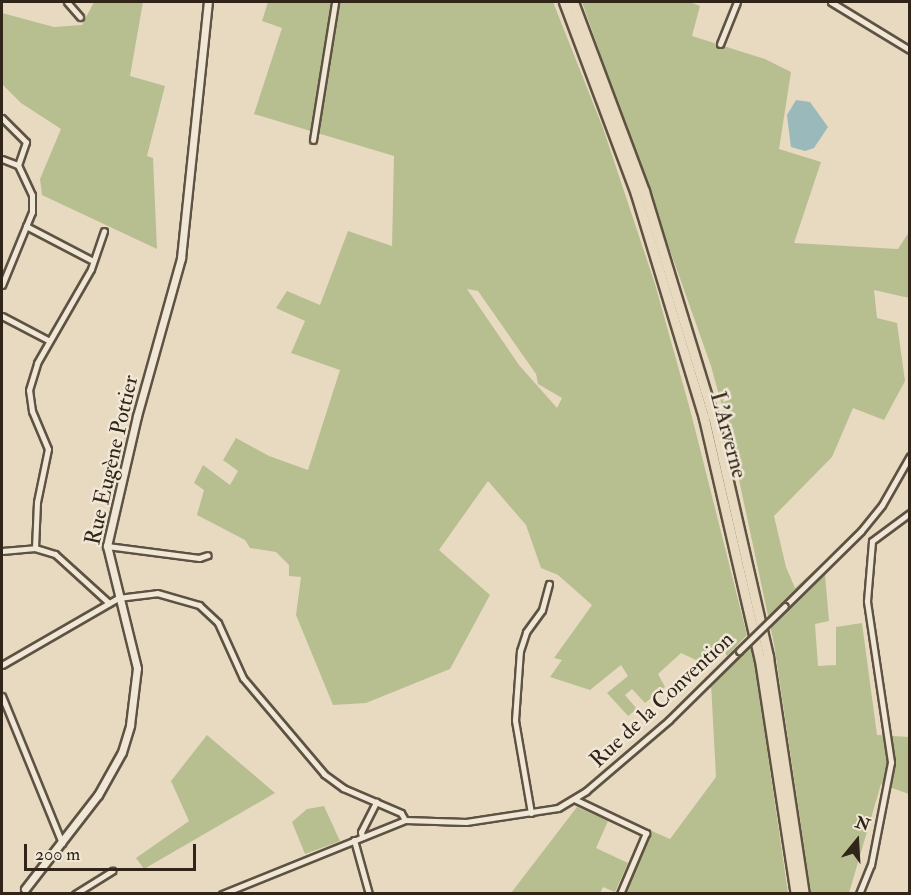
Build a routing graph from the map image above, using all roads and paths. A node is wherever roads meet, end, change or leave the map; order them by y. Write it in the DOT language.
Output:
graph roads {
  1 [pos="68,2"];
  2 [pos="208,2"];
  3 [pos="336,2"];
  4 [pos="564,2"];
  5 [pos="573,2"];
  6 [pos="737,2"];
  7 [pos="831,2"];
  8 [pos="80,17"];
  9 [pos="720,44"];
  10 [pos="909,50"];
  11 [pos="2,118"];
  12 [pos="313,140"];
  13 [pos="2,159"];
  14 [pos="18,165"];
  15 [pos="27,226"];
  16 [pos="104,231"];
  17 [pos="91,260"];
  18 [pos="2,285"];
  19 [pos="2,316"];
  20 [pos="48,340"];
  21 [pos="909,456"];
  22 [pos="909,513"];
  23 [pos="861,531"];
  24 [pos="872,541"];
  25 [pos="107,546"];
  26 [pos="34,548"];
  27 [pos="2,550"];
  28 [pos="208,555"];
  29 [pos="549,584"];
  30 [pos="118,598"];
  31 [pos="109,603"];
  32 [pos="2,665"];
  33 [pos="2,696"];
  34 [pos="574,800"];
  35 [pos="376,802"];
  36 [pos="531,813"];
  37 [pos="405,820"];
  38 [pos="362,837"];
  39 [pos="354,840"];
  40 [pos="62,843"];
  41 [pos="112,871"];
  42 [pos="23,891"];
  43 [pos="75,894"];
  44 [pos="222,894"];
  45 [pos="369,894"];
  46 [pos="620,894"];
  47 [pos="796,894"];
  48 [pos="804,894"];
  49 [pos="859,894"];
  1 -- 8 [label="street"];
  2 -- 25 [label="street, Rue Eugène Pottier"];
  3 -- 12 [label="street"];
  4 -- 47 [label="highway, L'Arverne"];
  5 -- 48 [label="highway, L'Arverne"];
  6 -- 9 [label="street"];
  7 -- 10 [label="street"];
  11 -- 14 [label="street"];
  13 -- 14 [label="street"];
  14 -- 15 [label="street"];
  15 -- 17 [label="street"];
  15 -- 18 [label="street"];
  16 -- 17 [label="street"];
  17 -- 20 [label="street"];
  19 -- 20 [label="street"];
  20 -- 26 [label="street"];
  21 -- 23 [label="street, Rue de la Convention"];
  22 -- 24 [label="street"];
  23 -- 24 [label="street"];
  23 -- 34 [label="street, Rue de la Convention, bridge"];
  24 -- 49 [label="street"];
  25 -- 28 [label="street"];
  25 -- 30 [label="street, Rue Eugène Pottier"];
  26 -- 27 [label="street"];
  26 -- 31 [label="street"];
  29 -- 36 [label="street"];
  30 -- 31 [label="street"];
  30 -- 35 [label="street"];
  30 -- 40 [label="street, Rue Eugène Pottier"];
  31 -- 32 [label="street"];
  33 -- 40 [label="street"];
  34 -- 36 [label="street, Rue de la Convention"];
  34 -- 46 [label="street"];
  35 -- 37 [label="street"];
  35 -- 38 [label="street"];
  36 -- 37 [label="street, Rue de la Convention"];
  37 -- 38 [label="street, Rue de la Convention"];
  38 -- 39 [label="street, Rue de la Convention"];
  39 -- 44 [label="street, Rue de la Convention"];
  39 -- 45 [label="street"];
  40 -- 42 [label="street, Rue Eugène Pottier"];
  41 -- 43 [label="street"];
}
